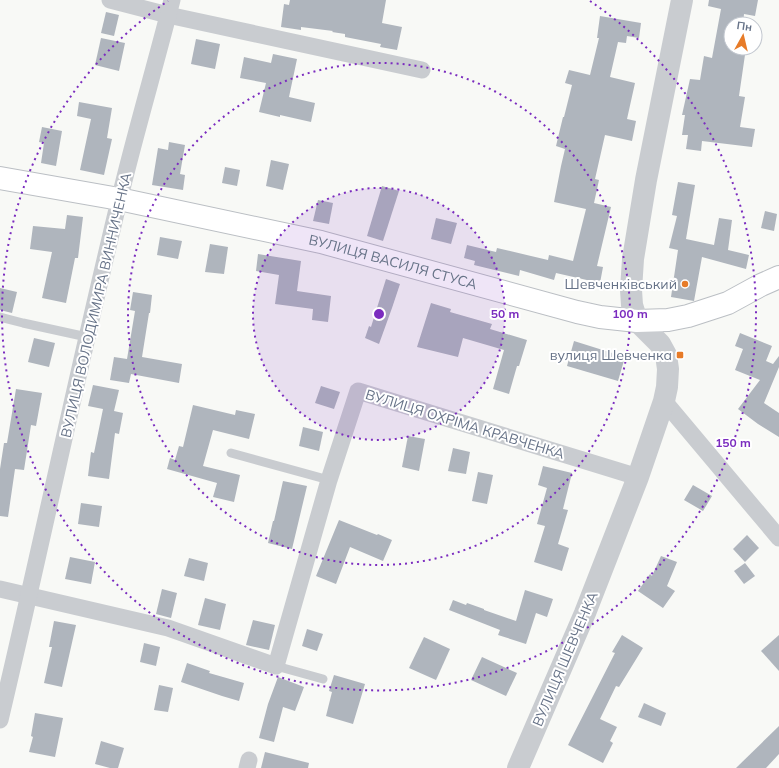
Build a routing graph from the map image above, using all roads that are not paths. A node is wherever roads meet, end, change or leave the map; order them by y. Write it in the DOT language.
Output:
graph roads {
  1 [pos="110,0"];
  2 [pos="682,0"];
  3 [pos="170,7"];
  4 [pos="422,70"];
  5 [pos="0,178"];
  6 [pos="119,199"];
  7 [pos="779,277"];
  8 [pos="0,317"];
  9 [pos="637,321"];
  10 [pos="87,337"];
  11 [pos="664,401"];
  12 [pos="232,453"];
  13 [pos="638,477"];
  14 [pos="329,480"];
  15 [pos="779,538"];
  16 [pos="0,589"];
  17 [pos="29,596"];
  18 [pos="276,666"];
  19 [pos="323,680"];
  20 [pos="0,720"];
  21 [pos="518,768"];
  1 -- 3 [label="street"];
  2 -- 9 [label="street, ВУЛИЦЯ ШЕВЧЕНКА"];
  3 -- 4 [label="street"];
  3 -- 6 [label="street, ВУЛИЦЯ ВОЛОДИМИРА ВИННИЧЕНКА"];
  5 -- 6 [label="main road, ВУЛИЦЯ ВАСИЛЯ СТУСА"];
  6 -- 9 [label="main road, ВУЛИЦЯ ВАСИЛЯ СТУСА"];
  6 -- 10 [label="street, ВУЛИЦЯ ВОЛОДИМИРА ВИННИЧЕНКА"];
  7 -- 9 [label="main road, ВУЛИЦЯ ВАСИЛЯ СТУСА"];
  8 -- 10 [label="lane"];
  9 -- 11 [label="street, ВУЛИЦЯ ШЕВЧЕНКА"];
  10 -- 17 [label="street, ВУЛИЦЯ ВОЛОДИМИРА ВИННИЧЕНКА"];
  11 -- 13 [label="street, ВУЛИЦЯ ШЕВЧЕНКА"];
  11 -- 15 [label="street"];
  12 -- 14 [label="lane"];
  13 -- 14 [label="street, ВУЛИЦЯ ОХРІМА КРАВЧЕНКА"];
  13 -- 21 [label="street, ВУЛИЦЯ ШЕВЧЕНКА"];
  14 -- 18 [label="street, ВУЛИЦЯ ОХРІМА КРАВЧЕНКА"];
  16 -- 17 [label="street"];
  17 -- 18 [label="street"];
  17 -- 20 [label="street, ВУЛИЦЯ ВОЛОДИМИРА ВИННИЧЕНКА"];
  18 -- 19 [label="lane"];
}
